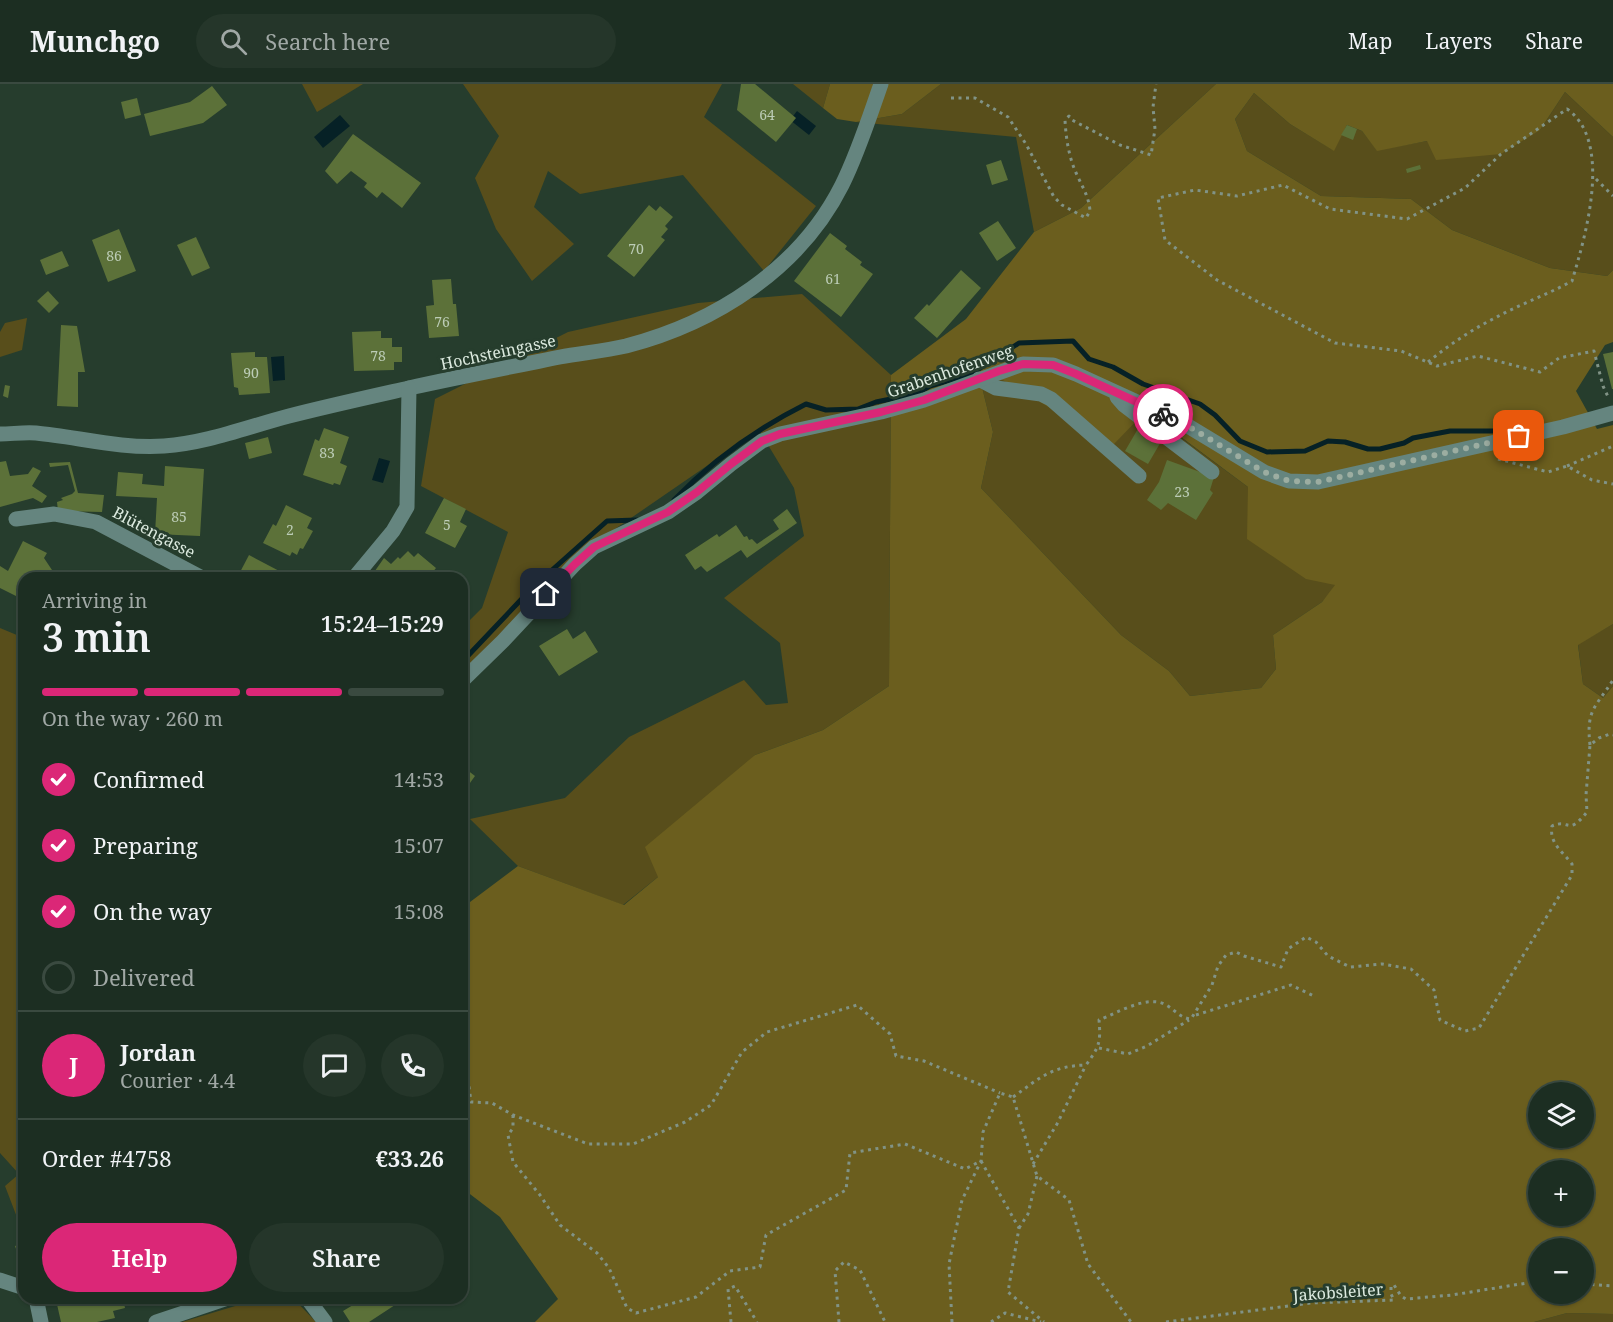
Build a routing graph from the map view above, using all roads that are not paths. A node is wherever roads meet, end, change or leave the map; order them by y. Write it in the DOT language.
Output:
graph roads {
  1 [pos="881,84"];
  2 [pos="979,379"];
  3 [pos="409,388"];
  4 [pos="1112,390"];
  5 [pos="1612,409"];
  6 [pos="0,434"];
  7 [pos="1212,472"];
  8 [pos="1139,476"];
  9 [pos="16,519"];
  10 [pos="191,572"];
  11 [pos="359,572"];
  12 [pos="468,675"];
  13 [pos="0,1280"];
  14 [pos="18,1286"];
  15 [pos="37,1304"];
  16 [pos="210,1304"];
  17 [pos="312,1304"];
  18 [pos="41,1322"];
  19 [pos="156,1322"];
  20 [pos="325,1322"];
  1 -- 3 [label="street, Hochsteingasse"];
  2 -- 4 [label="street, Grabenhofenweg"];
  2 -- 8 [label="street"];
  2 -- 12 [label="street, Grabenhofenweg"];
  3 -- 6 [label="street, Hochsteingasse"];
  3 -- 11 [label="street"];
  4 -- 5 [label="street, Grabenhofenweg"];
  4 -- 7 [label="street"];
  9 -- 10 [label="street, Blütengasse"];
  13 -- 14 [label="street"];
  15 -- 18 [label="street"];
  16 -- 19 [label="street"];
  17 -- 20 [label="street"];
}
